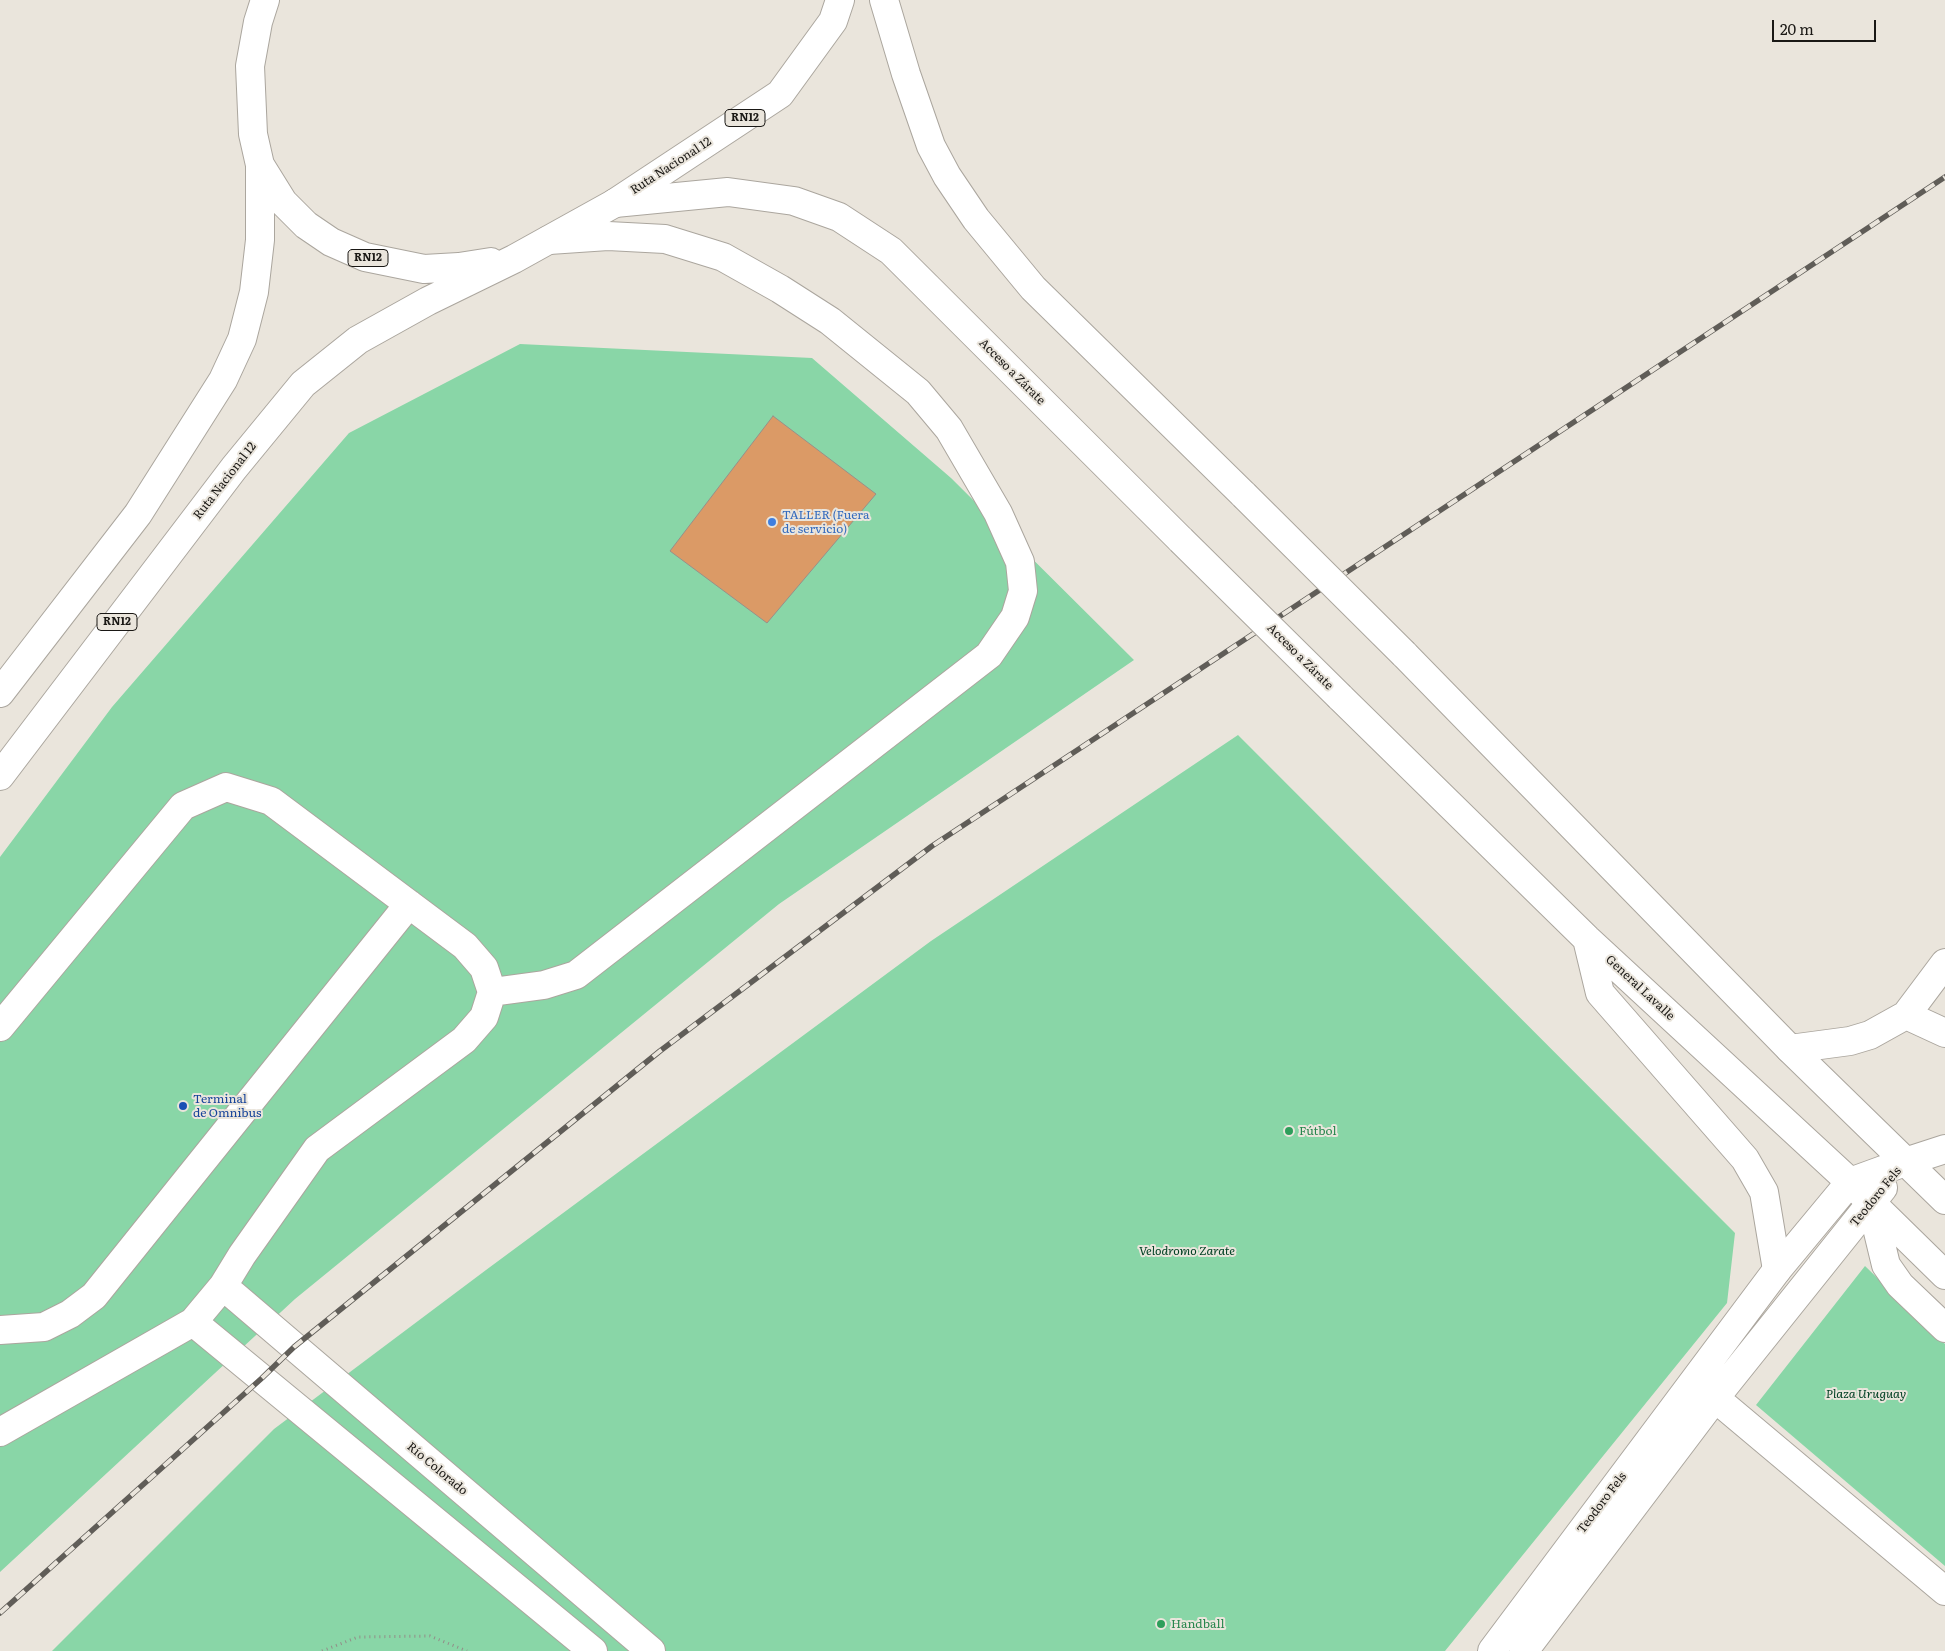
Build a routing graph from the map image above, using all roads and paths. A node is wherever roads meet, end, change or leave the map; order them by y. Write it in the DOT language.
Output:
graph roads {
  1 [pos="265,0"];
  2 [pos="840,0"];
  3 [pos="884,0"];
  4 [pos="260,165"];
  5 [pos="615,203"];
  6 [pos="549,240"];
  7 [pos="514,259"];
  8 [pos="0,694"];
  9 [pos="1340,697"];
  10 [pos="0,776"];
  11 [pos="409,904"];
  12 [pos="1587,939"];
  13 [pos="1945,964"];
  14 [pos="492,992"];
  15 [pos="1906,1015"];
  16 [pos="0,1026"];
  17 [pos="1945,1033"];
  18 [pos="1790,1049"];
  19 [pos="1945,1149"];
  20 [pos="1905,1162"];
  21 [pos="1850,1182"];
  22 [pos="1945,1200"];
  23 [pos="1871,1203"];
  24 [pos="1777,1270"];
  25 [pos="1945,1275"];
  26 [pos="223,1286"];
  27 [pos="193,1322"];
  28 [pos="1945,1328"];
  29 [pos="0,1330"];
  30 [pos="1715,1398"];
  31 [pos="0,1432"];
  32 [pos="1945,1591"];
  33 [pos="322,1651"];
  34 [pos="467,1651"];
  35 [pos="593,1651"];
  36 [pos="650,1651"];
  37 [pos="1492,1651"];
  38 [pos="1524,1651"];
  1 -- 4 [label="main road, Ruta Nacional 12 / RN12"];
  2 -- 5 [label="main road, Ruta Nacional 12 / RN12"];
  3 -- 18 [label="main road, bridge"];
  4 -- 7 [label="main road, Ruta Nacional 12 / RN12"];
  4 -- 8 [label="main road, Ruta Nacional 12 / RN12"];
  5 -- 6 [label="main road, Ruta Nacional 12 / RN12"];
  5 -- 9 [label="main road, Acceso a Zárate, bridge"];
  6 -- 7 [label="main road, Ruta Nacional 12 / RN12"];
  6 -- 14 [label="main road"];
  7 -- 10 [label="main road, Ruta Nacional 12 / RN12"];
  9 -- 12 [label="main road, General Lavalle"];
  11 -- 14 [label="main road"];
  11 -- 16 [label="main road"];
  11 -- 29 [label="main road"];
  12 -- 21 [label="main road, General Lavalle"];
  12 -- 24 [label="main road"];
  13 -- 15 [label="main road"];
  14 -- 26 [label="main road"];
  15 -- 17 [label="main road"];
  15 -- 18 [label="main road"];
  18 -- 20 [label="main road"];
  19 -- 20 [label="main road"];
  20 -- 21 [label="main road, Teodoro Fels"];
  20 -- 22 [label="main road"];
  20 -- 23 [label="main road, Teodoro Fels"];
  21 -- 23 [label="main road, General Lavalle"];
  21 -- 24 [label="main road, Teodoro Fels"];
  23 -- 25 [label="main road, General Lavalle"];
  23 -- 28 [label="main road"];
  23 -- 30 [label="main road, Teodoro Fels"];
  24 -- 37 [label="main road, Teodoro Fels"];
  26 -- 27 [label="main road"];
  26 -- 36 [label="main road, Río Colorado"];
  27 -- 31 [label="main road"];
  27 -- 35 [label="main road"];
  30 -- 32 [label="main road"];
  30 -- 38 [label="main road, Teodoro Fels"];
  33 -- 34 [label="path"];
}
